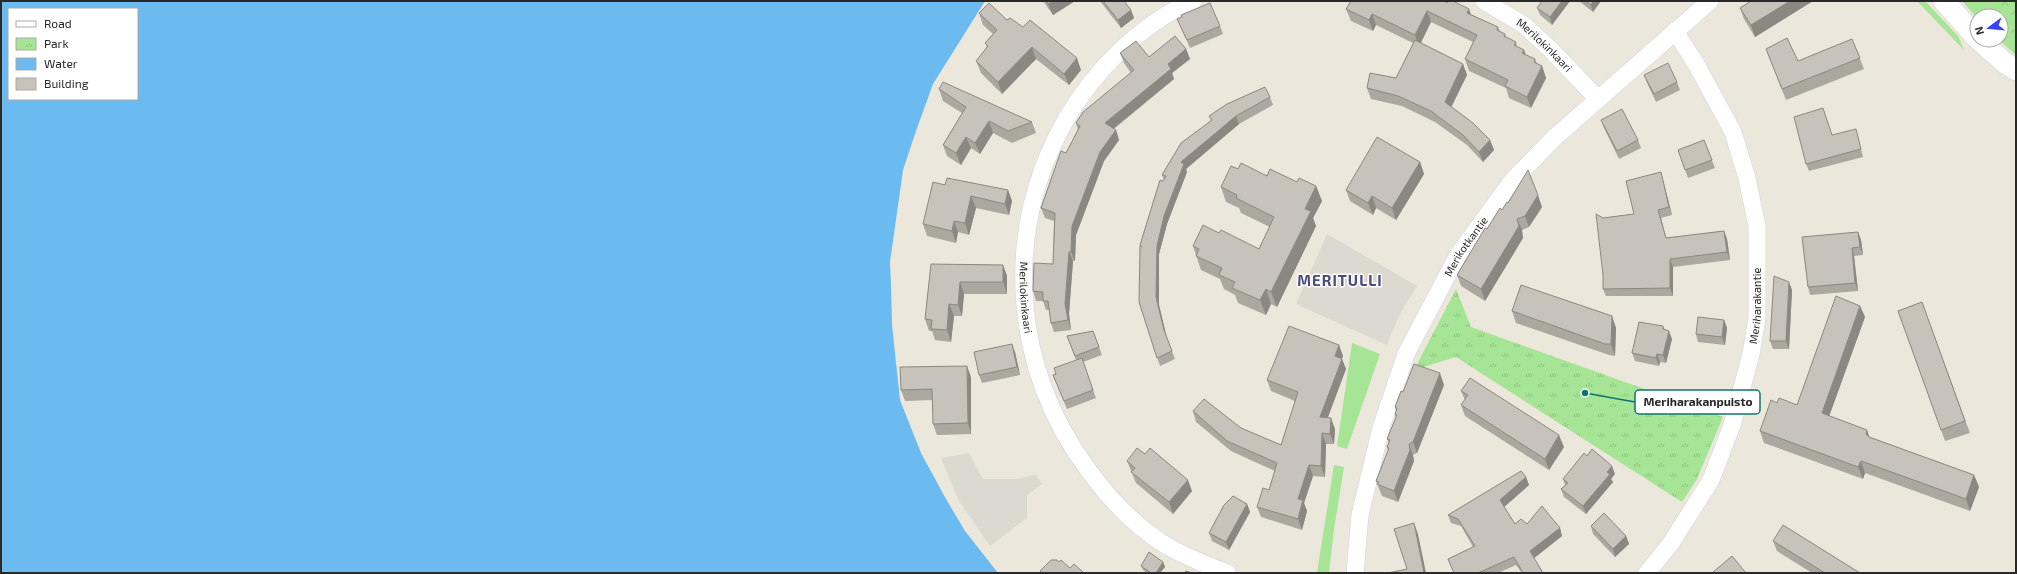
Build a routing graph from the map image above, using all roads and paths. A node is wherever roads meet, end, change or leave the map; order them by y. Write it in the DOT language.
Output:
graph roads {
  1 [pos="1193,1"];
  2 [pos="1484,1"];
  3 [pos="1710,1"];
  4 [pos="1944,1"];
  5 [pos="1969,29"];
  6 [pos="1675,31"];
  7 [pos="1988,48"];
  8 [pos="2016,70"];
  9 [pos="1597,98"];
  10 [pos="1227,573"];
  11 [pos="1355,573"];
  12 [pos="1647,573"];
  1 -- 10 [label="street, Merilokinkaari"];
  2 -- 9 [label="street, Merilokinkaari"];
  3 -- 6 [label="street, Merikotkantie"];
  4 -- 5 [label="street"];
  6 -- 9 [label="street, Merikotkantie"];
  6 -- 12 [label="street, Meriharakantie"];
  7 -- 8 [label="street"];
  9 -- 11 [label="street, Merikotkantie"];
}
